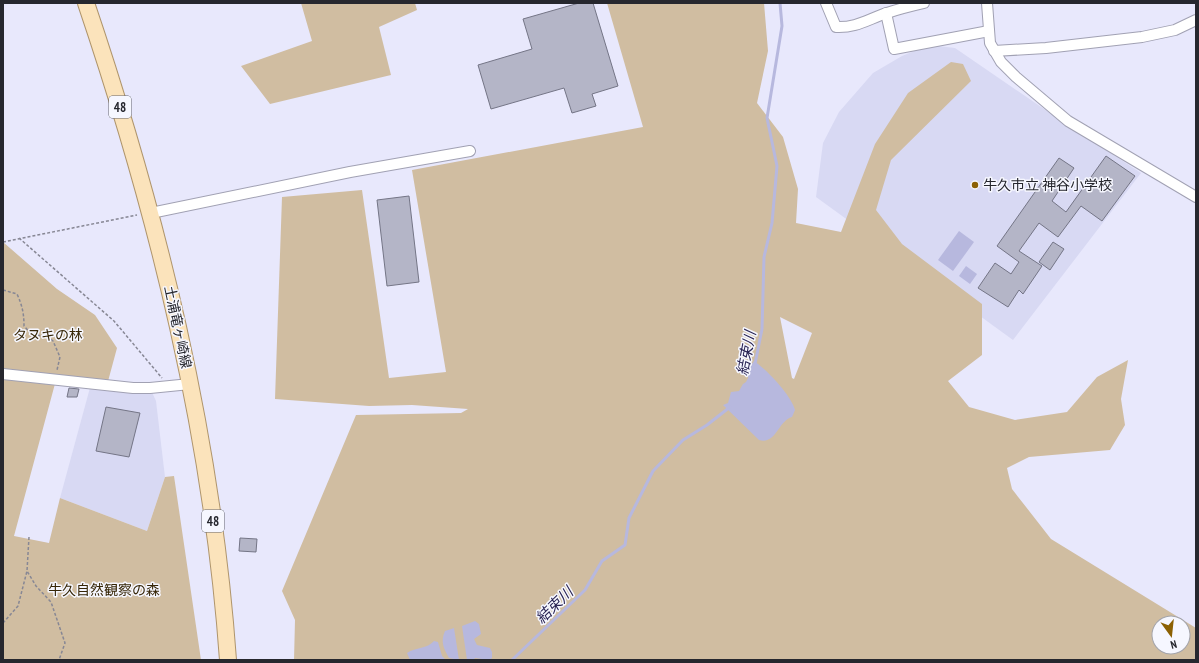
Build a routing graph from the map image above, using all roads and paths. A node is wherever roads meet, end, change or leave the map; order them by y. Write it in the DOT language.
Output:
graph roads {
  1 [pos="86,3"];
  2 [pos="826,3"];
  3 [pos="924,3"];
  4 [pos="987,3"];
  5 [pos="886,13"];
  6 [pos="1196,20"];
  7 [pos="989,31"];
  8 [pos="994,51"];
  9 [pos="470,151"];
  10 [pos="1196,197"];
  11 [pos="151,213"];
  12 [pos="20,238"];
  13 [pos="3,242"];
  14 [pos="3,290"];
  15 [pos="3,374"];
  16 [pos="56,380"];
  17 [pos="190,384"];
  18 [pos="170,387"];
  19 [pos="29,537"];
  20 [pos="27,571"];
  21 [pos="3,623"];
  22 [pos="59,660"];
  23 [pos="228,660"];
  1 -- 11 [label="main road, 土浦竜ヶ崎線 / 48"];
  2 -- 5 [label="street"];
  3 -- 5 [label="street"];
  4 -- 7 [label="street"];
  5 -- 7 [label="street"];
  6 -- 8 [label="street"];
  7 -- 8 [label="street"];
  8 -- 10 [label="street"];
  9 -- 11 [label="street"];
  11 -- 12 [label="path"];
  11 -- 17 [label="main road, 土浦竜ヶ崎線 / 48"];
  12 -- 13 [label="path"];
  12 -- 18 [label="path"];
  14 -- 16 [label="path"];
  15 -- 16 [label="street"];
  16 -- 18 [label="street"];
  17 -- 18 [label="street"];
  17 -- 23 [label="main road, 土浦竜ヶ崎線 / 48"];
  19 -- 20 [label="path"];
  20 -- 21 [label="path"];
  20 -- 22 [label="path"];
}
